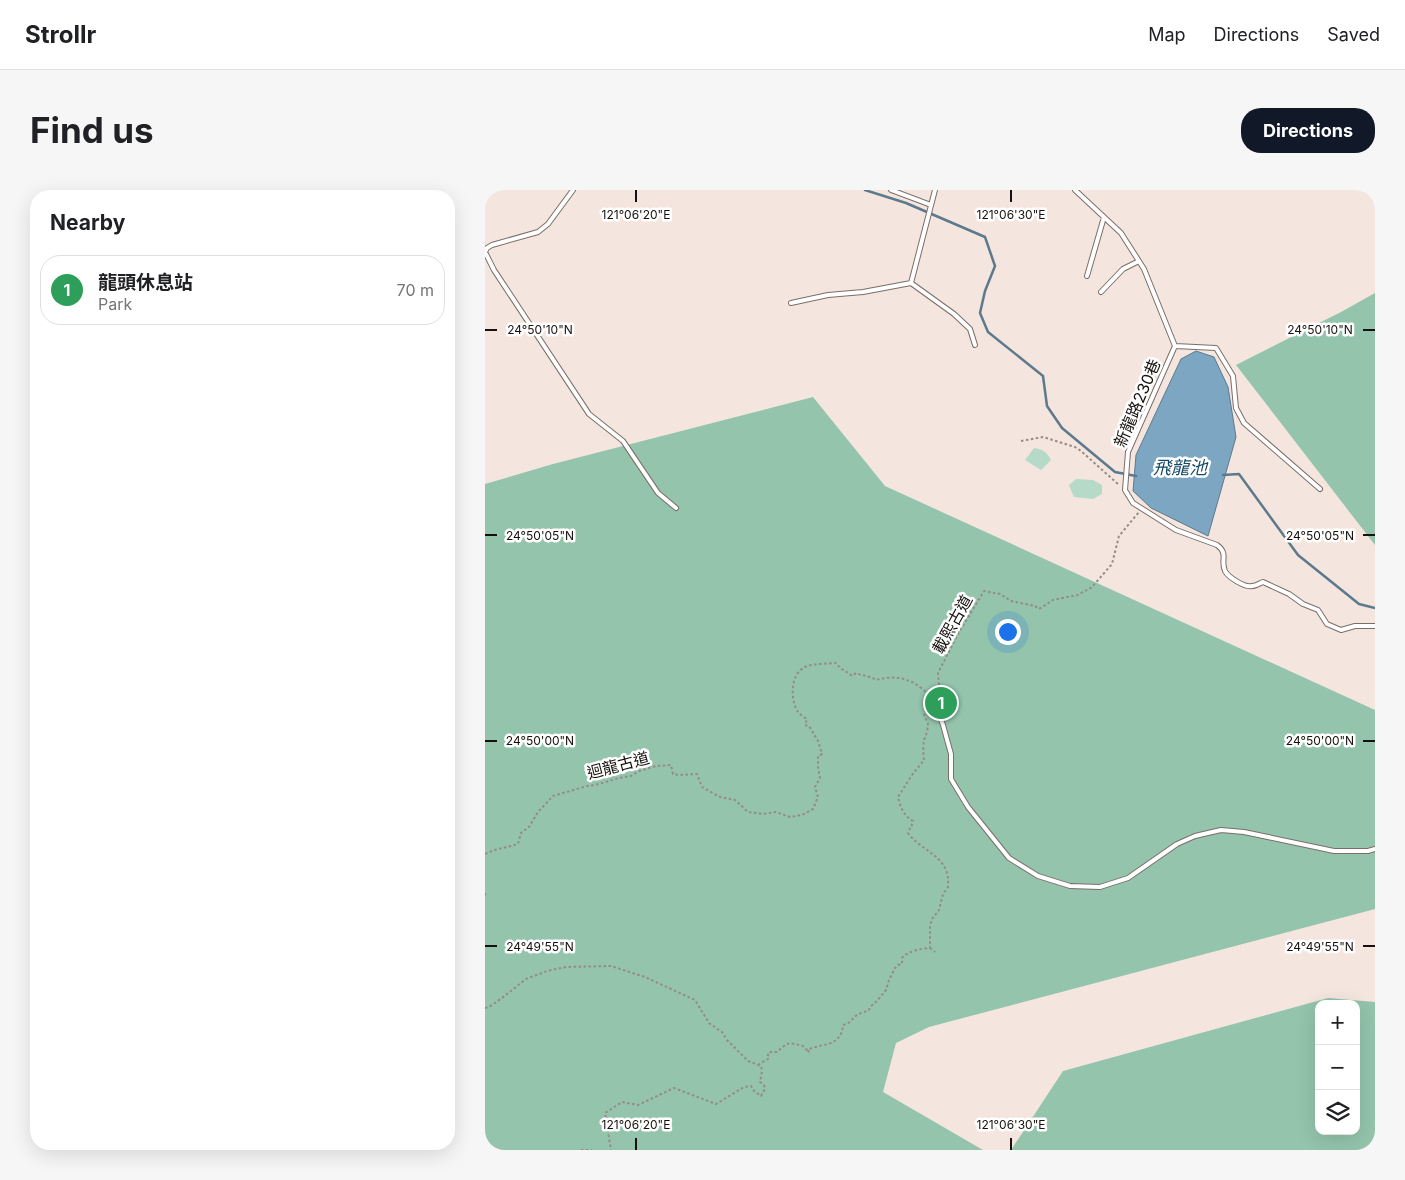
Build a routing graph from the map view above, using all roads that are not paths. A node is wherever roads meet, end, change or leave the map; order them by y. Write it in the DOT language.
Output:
graph roads {
  1 [pos="573,190"];
  2 [pos="891,190"];
  3 [pos="935,190"];
  4 [pos="1075,190"];
  5 [pos="931,207"];
  6 [pos="1104,216"];
  7 [pos="1139,261"];
  8 [pos="1087,276"];
  9 [pos="911,283"];
  10 [pos="1101,292"];
  11 [pos="791,303"];
  12 [pos="975,345"];
  13 [pos="1175,346"];
  14 [pos="1319,488"];
  15 [pos="676,508"];
  16 [pos="1375,626"];
  17 [pos="933,698"];
  18 [pos="1375,849"];
  1 -- 15 [label="lane"];
  2 -- 5 [label="lane"];
  3 -- 5 [label="lane"];
  4 -- 6 [label="lane, 新龍路230巷"];
  5 -- 9 [label="lane"];
  6 -- 7 [label="lane, 新龍路230巷"];
  6 -- 8 [label="lane"];
  7 -- 10 [label="lane"];
  7 -- 13 [label="lane, 新龍路230巷"];
  9 -- 11 [label="lane"];
  9 -- 12 [label="lane"];
  13 -- 14 [label="lane, 新龍路230巷"];
  13 -- 16 [label="lane, 新龍路230巷"];
  17 -- 18 [label="lane"];
}
